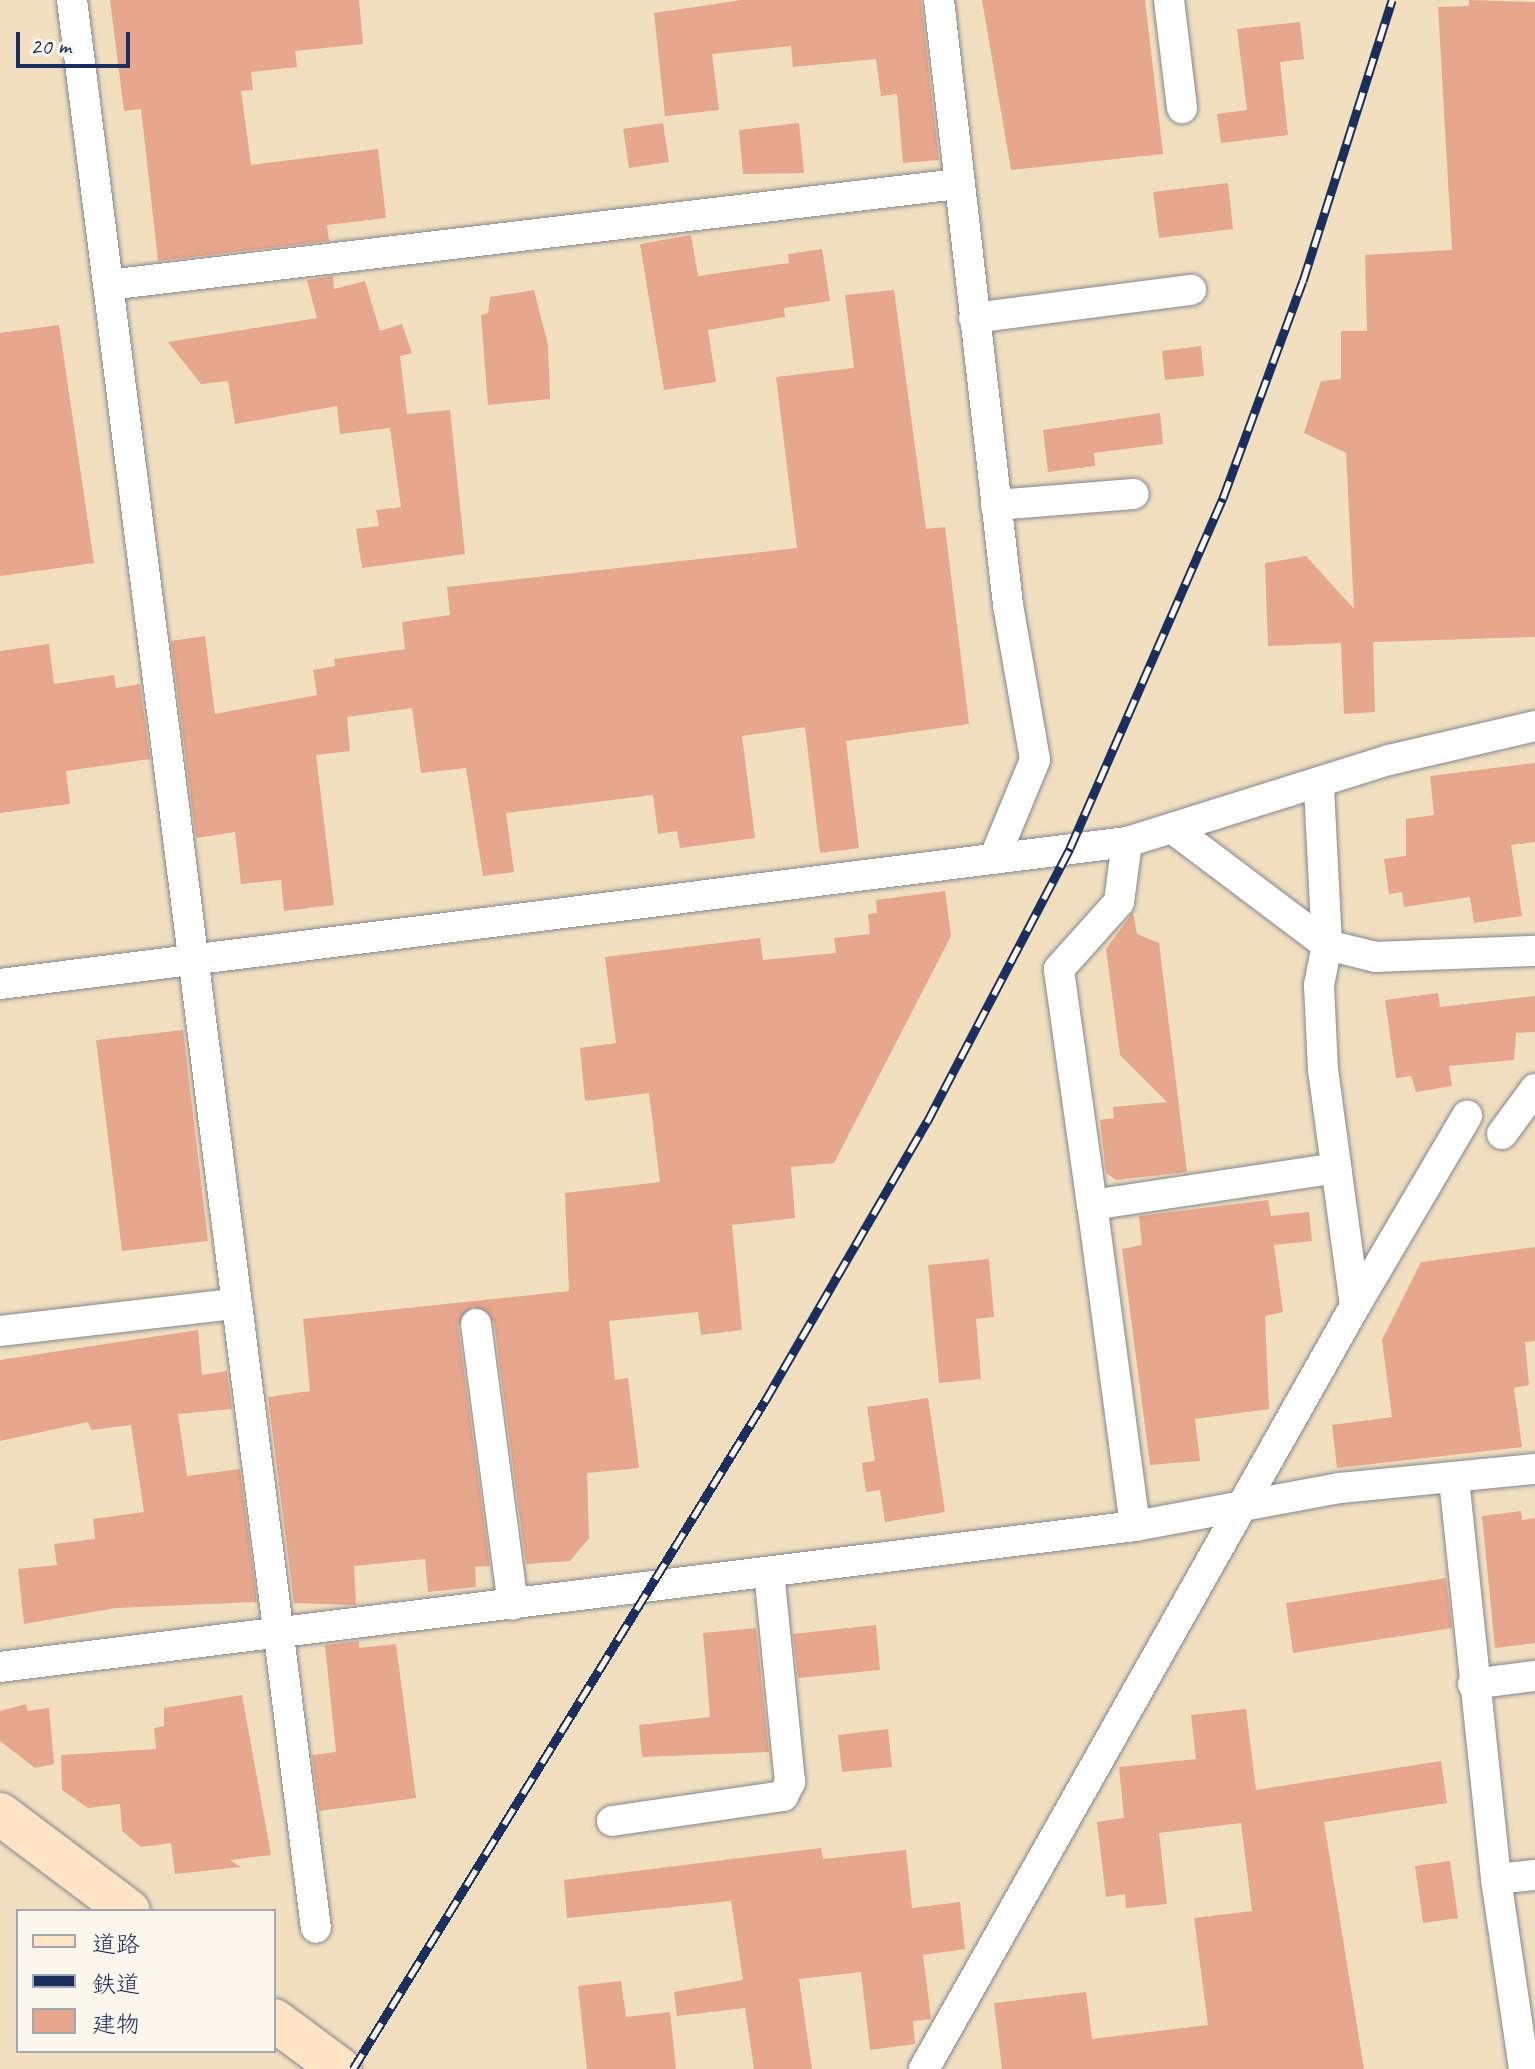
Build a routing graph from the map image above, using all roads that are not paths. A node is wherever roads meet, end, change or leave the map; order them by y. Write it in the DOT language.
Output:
graph roads {
  1 [pos="72,0"];
  2 [pos="939,0"];
  3 [pos="1169,0"];
  4 [pos="1182,108"];
  5 [pos="958,184"];
  6 [pos="108,285"];
  7 [pos="1191,290"];
  8 [pos="974,318"];
  9 [pos="1134,494"];
  10 [pos="996,505"];
  11 [pos="1535,726"];
  12 [pos="1319,785"];
  13 [pos="1172,828"];
  14 [pos="1127,842"];
  15 [pos="994,859"];
  16 [pos="1327,945"];
  17 [pos="1535,951"];
  18 [pos="190,960"];
  19 [pos="0,984"];
  20 [pos="1535,1089"];
  21 [pos="1467,1116"];
  22 [pos="1502,1134"];
  23 [pos="1336,1168"];
  24 [pos="1092,1205"];
  25 [pos="233,1304"];
  26 [pos="1355,1306"];
  27 [pos="476,1324"];
  28 [pos="0,1331"];
  29 [pos="1535,1469"];
  30 [pos="1454,1479"];
  31 [pos="1240,1504"];
  32 [pos="1135,1526"];
  33 [pos="769,1573"];
  34 [pos="513,1605"];
  35 [pos="280,1636"];
  36 [pos="0,1667"];
  37 [pos="1535,1676"];
  38 [pos="1473,1684"];
  39 [pos="0,1814"];
  40 [pos="612,1821"];
  41 [pos="1535,1875"];
  42 [pos="1496,1879"];
  43 [pos="126,1909"];
  44 [pos="316,1928"];
  45 [pos="276,2021"];
  46 [pos="340,2069"];
  47 [pos="924,2069"];
  48 [pos="1524,2069"];
  1 -- 6 [label="street"];
  2 -- 5 [label="street"];
  3 -- 4 [label="street"];
  5 -- 6 [label="street"];
  5 -- 8 [label="street"];
  6 -- 18 [label="street"];
  7 -- 8 [label="street"];
  8 -- 10 [label="street"];
  9 -- 10 [label="street"];
  10 -- 15 [label="street"];
  11 -- 12 [label="street"];
  12 -- 13 [label="street"];
  12 -- 16 [label="street"];
  13 -- 14 [label="street"];
  13 -- 16 [label="street"];
  14 -- 15 [label="street"];
  14 -- 24 [label="street"];
  15 -- 18 [label="street"];
  16 -- 17 [label="street"];
  16 -- 23 [label="street"];
  18 -- 19 [label="street"];
  18 -- 25 [label="street"];
  20 -- 22 [label="street"];
  21 -- 26 [label="street"];
  23 -- 24 [label="street"];
  23 -- 26 [label="street"];
  24 -- 32 [label="street"];
  25 -- 28 [label="street"];
  25 -- 35 [label="street"];
  26 -- 31 [label="street"];
  27 -- 34 [label="street"];
  29 -- 30 [label="street"];
  30 -- 31 [label="street"];
  30 -- 38 [label="street"];
  31 -- 32 [label="street"];
  31 -- 47 [label="street"];
  32 -- 33 [label="street"];
  33 -- 34 [label="street"];
  33 -- 40 [label="street"];
  34 -- 35 [label="street"];
  35 -- 36 [label="street"];
  35 -- 44 [label="street"];
  37 -- 38 [label="street"];
  38 -- 42 [label="street"];
  39 -- 43 [label="street"];
  41 -- 42 [label="street"];
  42 -- 48 [label="street"];
  45 -- 46 [label="street"];
}
